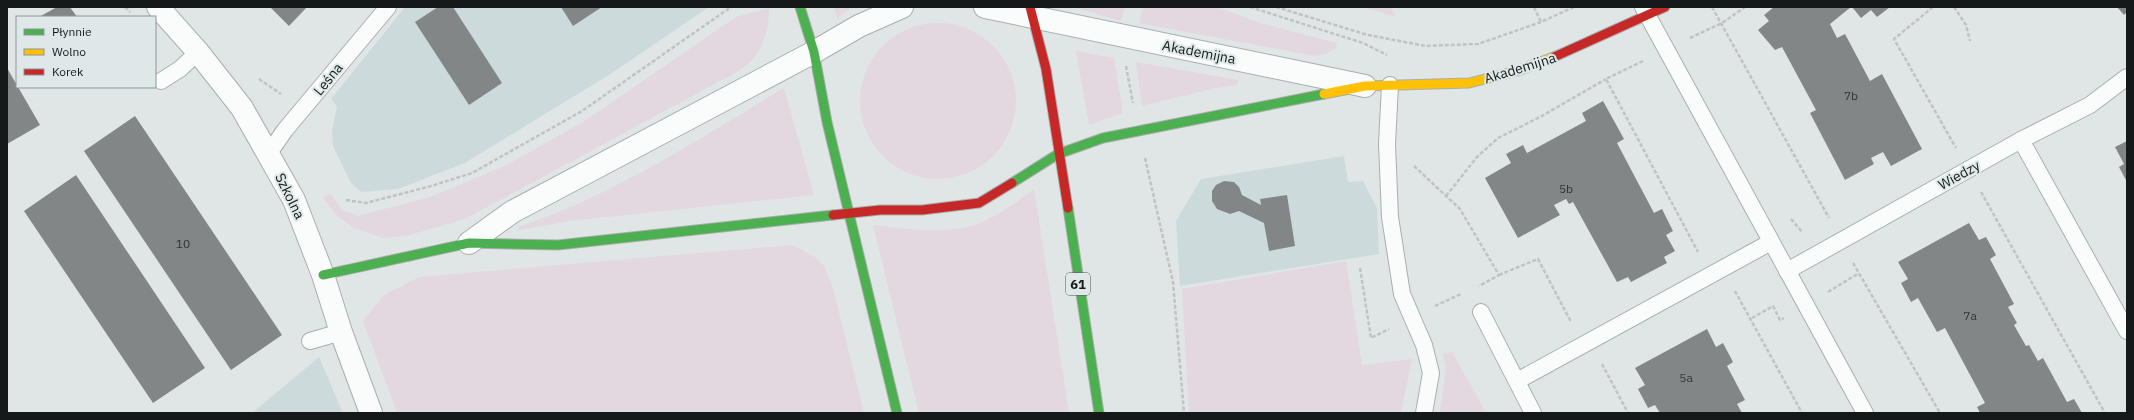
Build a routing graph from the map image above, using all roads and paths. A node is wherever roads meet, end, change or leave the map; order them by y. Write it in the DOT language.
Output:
graph roads {
  1 [pos="158,7"];
  2 [pos="388,7"];
  3 [pos="730,7"];
  4 [pos="800,7"];
  5 [pos="902,7"];
  6 [pos="985,7"];
  7 [pos="1250,7"];
  8 [pos="1276,7"];
  9 [pos="1534,7"];
  10 [pos="1574,7"];
  11 [pos="1665,7"];
  12 [pos="1712,7"];
  13 [pos="1745,7"];
  14 [pos="1933,7"];
  15 [pos="1954,7"];
  16 [pos="1646,11"];
  17 [pos="1032,13"];
  18 [pos="1541,22"];
  19 [pos="1722,23"];
  20 [pos="1970,42"];
  21 [pos="1667,50"];
  22 [pos="198,52"];
  23 [pos="814,52"];
  24 [pos="1390,56"];
  25 [pos="2127,77"];
  26 [pos="1606,79"];
  27 [pos="161,81"];
  28 [pos="1365,86"];
  29 [pos="1390,86"];
  30 [pos="1139,131"];
  31 [pos="2021,140"];
  32 [pos="1387,144"];
  33 [pos="268,153"];
  34 [pos="1058,154"];
  35 [pos="1968,170"];
  36 [pos="1446,196"];
  37 [pos="346,200"];
  38 [pos="849,213"];
  39 [pos="1771,242"];
  40 [pos="469,243"];
  41 [pos="1702,258"];
  42 [pos="1360,268"];
  43 [pos="1787,271"];
  44 [pos="323,275"];
  45 [pos="1475,287"];
  46 [pos="1463,293"];
  47 [pos="1729,294"];
  48 [pos="1481,312"];
  49 [pos="1411,318"];
  50 [pos="2127,331"];
  51 [pos="340,332"];
  52 [pos="310,341"];
  53 [pos="1608,360"];
  54 [pos="1602,364"];
  55 [pos="1517,382"];
  56 [pos="371,413"];
  57 [pos="897,413"];
  58 [pos="1098,413"];
  59 [pos="1184,413"];
  60 [pos="1424,413"];
  61 [pos="1533,413"];
  62 [pos="1802,413"];
  63 [pos="1865,413"];
  64 [pos="2105,413"];
  1 -- 22 [label="street, Szkolna"];
  2 -- 33 [label="lane, Leśna"];
  3 -- 37 [label="path"];
  4 -- 23 [label="street"];
  5 -- 23 [label="street"];
  6 -- 17 [label="street, Akademijna"];
  7 -- 24 [label="path"];
  8 -- 18 [label="path"];
  9 -- 18 [label="path"];
  10 -- 18 [label="path"];
  11 -- 16 [label="street, Akademijna"];
  12 -- 19 [label="path"];
  13 -- 19 [label="path"];
  14 -- 35 [label="path"];
  15 -- 20 [label="path"];
  16 -- 21 [label="lane"];
  16 -- 29 [label="street, Akademijna"];
  17 -- 28 [label="street, Akademijna"];
  17 -- 34 [label="street, 61"];
  19 -- 21 [label="path"];
  21 -- 26 [label="path"];
  21 -- 39 [label="lane"];
  22 -- 27 [label="lane"];
  22 -- 33 [label="street, Szkolna"];
  23 -- 38 [label="street"];
  23 -- 40 [label="street"];
  25 -- 31 [label="lane, Wiedzy"];
  26 -- 36 [label="path"];
  26 -- 41 [label="path"];
  28 -- 29 [label="street, Akademijna"];
  28 -- 30 [label="street, Akademijna"];
  29 -- 32 [label="lane"];
  30 -- 34 [label="street, Akademijna"];
  30 -- 59 [label="path"];
  31 -- 35 [label="lane, Wiedzy"];
  31 -- 50 [label="lane"];
  32 -- 36 [label="path"];
  32 -- 49 [label="lane"];
  33 -- 44 [label="street, Szkolna"];
  34 -- 38 [label="street, Akademijna"];
  34 -- 58 [label="street, 61"];
  35 -- 43 [label="lane, Wiedzy"];
  35 -- 64 [label="path"];
  36 -- 45 [label="path"];
  38 -- 40 [label="street, Akademijna"];
  38 -- 57 [label="street"];
  39 -- 43 [label="lane"];
  39 -- 55 [label="lane"];
  40 -- 44 [label="street, Akademijna"];
  42 -- 49 [label="path"];
  43 -- 63 [label="lane"];
  44 -- 51 [label="street, Szkolna"];
  46 -- 49 [label="path"];
  47 -- 62 [label="path"];
  48 -- 55 [label="lane"];
  49 -- 60 [label="lane"];
  51 -- 52 [label="lane"];
  51 -- 56 [label="street, Szkolna"];
  53 -- 54 [label="path"];
  55 -- 61 [label="lane"];
}
